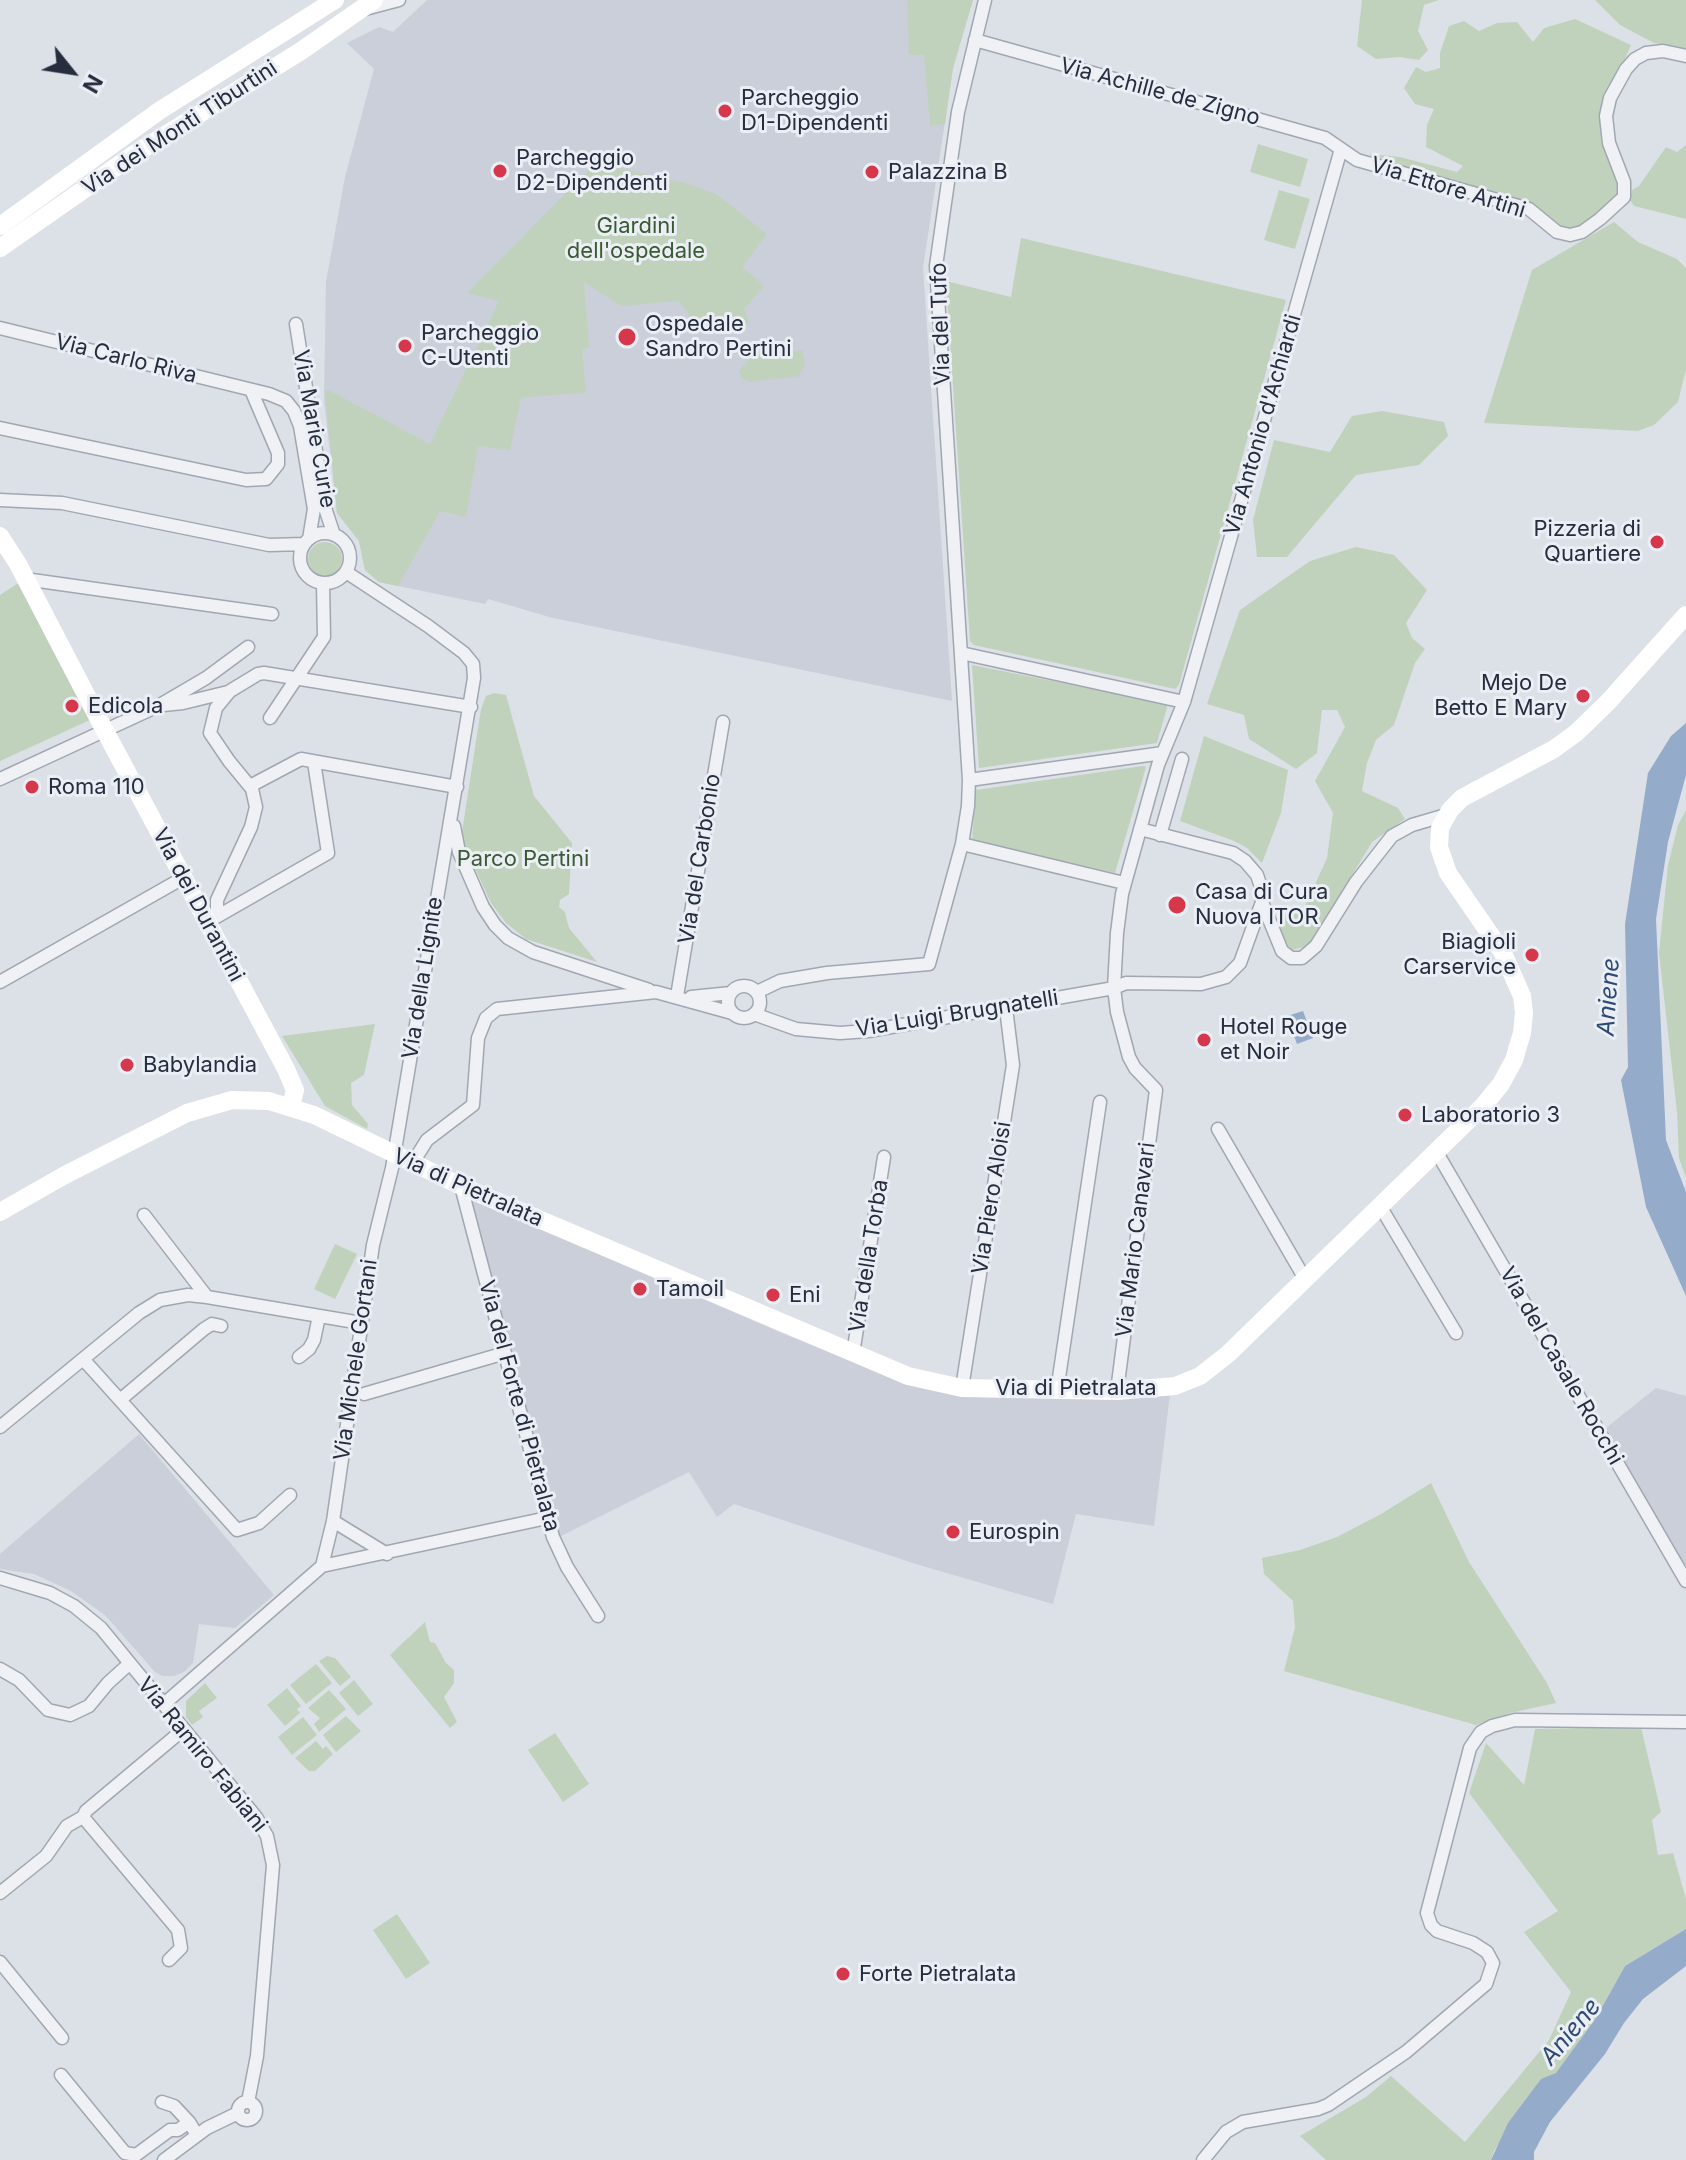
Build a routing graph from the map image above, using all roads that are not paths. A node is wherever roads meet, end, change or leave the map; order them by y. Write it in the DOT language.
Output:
graph roads {
  1 [pos="335,0"];
  2 [pos="399,0"];
  3 [pos="985,0"];
  4 [pos="368,5"];
  5 [pos="975,40"];
  6 [pos="1686,56"];
  7 [pos="1341,149"];
  8 [pos="0,226"];
  9 [pos="0,248"];
  10 [pos="296,324"];
  11 [pos="0,328"];
  12 [pos="251,390"];
  13 [pos="0,428"];
  14 [pos="0,500"];
  15 [pos="334,535"];
  16 [pos="0,536"];
  17 [pos="306,541"];
  18 [pos="346,572"];
  19 [pos="25,579"];
  20 [pos="323,584"];
  21 [pos="272,614"];
  22 [pos="1686,615"];
  23 [pos="248,647"];
  24 [pos="961,653"];
  25 [pos="296,679"];
  26 [pos="230,691"];
  27 [pos="1184,702"];
  28 [pos="160,705"];
  29 [pos="471,707"];
  30 [pos="270,718"];
  31 [pos="723,722"];
  32 [pos="105,731"];
  33 [pos="1163,753"];
  34 [pos="1182,759"];
  35 [pos="314,762"];
  36 [pos="0,779"];
  37 [pos="969,780"];
  38 [pos="250,786"];
  39 [pos="457,787"];
  40 [pos="453,813"];
  41 [pos="1446,815"];
  42 [pos="1140,829"];
  43 [pos="1160,835"];
  44 [pos="962,844"];
  45 [pos="444,854"];
  46 [pos="461,857"];
  47 [pos="183,878"];
  48 [pos="1124,883"];
  49 [pos="1262,902"];
  50 [pos="213,919"];
  51 [pos="0,982"];
  52 [pos="1114,988"];
  53 [pos="656,992"];
  54 [pos="757,992"];
  55 [pos="731,993"];
  56 [pos="680,997"];
  57 [pos="1006,1008"];
  58 [pos="732,1013"];
  59 [pos="754,1014"];
  60 [pos="1156,1090"];
  61 [pos="1100,1102"];
  62 [pos="291,1107"];
  63 [pos="1218,1129"];
  64 [pos="1436,1151"];
  65 [pos="393,1155"];
  66 [pos="884,1157"];
  67 [pos="412,1164"];
  68 [pos="461,1186"];
  69 [pos="1380,1206"];
  70 [pos="0,1212"];
  71 [pos="144,1215"];
  72 [pos="1305,1279"];
  73 [pos="207,1297"];
  74 [pos="319,1316"];
  75 [pos="361,1323"];
  76 [pos="221,1326"];
  77 [pos="1456,1333"];
  78 [pos="505,1353"];
  79 [pos="853,1354"];
  80 [pos="299,1357"];
  81 [pos="83,1359"];
  82 [pos="962,1388"];
  83 [pos="1057,1391"];
  84 [pos="1117,1391"];
  85 [pos="364,1394"];
  86 [pos="120,1400"];
  87 [pos="0,1427"];
  88 [pos="290,1495"];
  89 [pos="547,1518"];
  90 [pos="333,1521"];
  91 [pos="387,1554"];
  92 [pos="322,1566"];
  93 [pos="0,1578"];
  94 [pos="1686,1581"];
  95 [pos="598,1616"];
  96 [pos="129,1664"];
  97 [pos="0,1669"];
  98 [pos="164,1704"];
  99 [pos="1686,1722"];
  100 [pos="184,1729"];
  101 [pos="83,1817"];
  102 [pos="0,1893"];
  103 [pos="169,1960"];
  104 [pos="0,1962"];
  105 [pos="62,2038"];
  106 [pos="61,2075"];
  107 [pos="162,2102"];
  108 [pos="189,2122"];
  109 [pos="197,2135"];
  110 [pos="164,2160"];
  111 [pos="1203,2160"];
  1 -- 8 [label="street, Via dei Monti Tiburtini"];
  2 -- 4 [label="street, Via dei Monti Tiburtini"];
  3 -- 5 [label="street, Via del Tufo"];
  4 -- 9 [label="street, Via dei Monti Tiburtini"];
  5 -- 7 [label="street, Via Achille de Zigno"];
  5 -- 24 [label="street, Via del Tufo"];
  6 -- 7 [label="street, Via Ettore Artini"];
  7 -- 27 [label="street, Via Antonio d'Achiardi"];
  10 -- 15 [label="street, Via Marie Curie"];
  11 -- 12 [label="street, Via Carlo Riva"];
  12 -- 13 [label="street"];
  12 -- 17 [label="street, Via Carlo Riva"];
  14 -- 17 [label="street"];
  15 -- 17 [label="street"];
  15 -- 18 [label="street"];
  16 -- 19 [label="street, Via dei Durantini"];
  17 -- 20 [label="street"];
  18 -- 20 [label="street"];
  18 -- 29 [label="street, Via della Lignite"];
  19 -- 21 [label="street"];
  19 -- 32 [label="street, Via dei Durantini"];
  20 -- 25 [label="street"];
  22 -- 41 [label="street"];
  23 -- 28 [label="street"];
  24 -- 27 [label="street"];
  24 -- 37 [label="street, Via del Tufo"];
  25 -- 26 [label="street"];
  25 -- 29 [label="street"];
  25 -- 30 [label="street"];
  26 -- 28 [label="street"];
  26 -- 38 [label="street"];
  27 -- 33 [label="street, Via Antonio d'Achiardi"];
  28 -- 32 [label="street"];
  29 -- 39 [label="street, Via della Lignite"];
  31 -- 56 [label="street, Via del Carbonio"];
  32 -- 36 [label="street"];
  32 -- 47 [label="street, Via dei Durantini"];
  33 -- 37 [label="street"];
  33 -- 42 [label="street, Via Antonio d'Achiardi"];
  34 -- 43 [label="street"];
  35 -- 38 [label="street"];
  35 -- 39 [label="street"];
  35 -- 50 [label="street"];
  37 -- 44 [label="street, Via del Tufo"];
  38 -- 50 [label="street"];
  39 -- 40 [label="street, Via della Lignite"];
  40 -- 45 [label="street, Via della Lignite"];
  40 -- 46 [label="street"];
  41 -- 49 [label="street"];
  41 -- 64 [label="street, Via di Pietralata"];
  42 -- 43 [label="street"];
  42 -- 48 [label="street, Via Antonio d'Achiardi"];
  43 -- 49 [label="street"];
  44 -- 48 [label="street"];
  44 -- 54 [label="street, Via del Tufo"];
  45 -- 46 [label="street"];
  45 -- 65 [label="street, Via della Lignite"];
  46 -- 53 [label="street"];
  47 -- 50 [label="street, Via dei Durantini"];
  47 -- 51 [label="street"];
  48 -- 52 [label="street, Via Antonio d'Achiardi"];
  49 -- 52 [label="street, Via Luigi Brugnatelli"];
  50 -- 62 [label="street, Via dei Durantini"];
  52 -- 57 [label="street, Via Luigi Brugnatelli"];
  52 -- 60 [label="street, Via Antonio d'Achiardi"];
  53 -- 56 [label="street"];
  53 -- 67 [label="street"];
  54 -- 55 [label="street"];
  54 -- 59 [label="street"];
  55 -- 56 [label="street"];
  55 -- 58 [label="street"];
  56 -- 58 [label="street"];
  57 -- 59 [label="street, Via Luigi Brugnatelli"];
  57 -- 82 [label="street, Via Piero Aloisi"];
  58 -- 59 [label="street"];
  60 -- 84 [label="street, Via Mario Canavari"];
  61 -- 83 [label="street"];
  62 -- 65 [label="street, Via di Pietralata"];
  62 -- 70 [label="street, Via di Pietralata"];
  63 -- 72 [label="street"];
  64 -- 69 [label="street, Via di Pietralata"];
  64 -- 94 [label="street, Via del Casale Rocchi"];
  65 -- 67 [label="street, Via di Pietralata"];
  65 -- 75 [label="street, Via Michele Gortani"];
  66 -- 79 [label="street, Via della Torba"];
  67 -- 68 [label="street, Via di Pietralata"];
  68 -- 78 [label="street, Via del Forte di Pietralata"];
  68 -- 79 [label="street, Via di Pietralata"];
  69 -- 72 [label="street, Via di Pietralata"];
  69 -- 77 [label="street"];
  71 -- 73 [label="street"];
  72 -- 84 [label="street, Via di Pietralata"];
  73 -- 74 [label="street"];
  73 -- 81 [label="street"];
  74 -- 75 [label="street"];
  74 -- 80 [label="street"];
  75 -- 90 [label="street, Via Michele Gortani"];
  76 -- 86 [label="street"];
  78 -- 85 [label="street"];
  78 -- 89 [label="street, Via del Forte di Pietralata"];
  79 -- 82 [label="street, Via di Pietralata"];
  81 -- 86 [label="street"];
  81 -- 87 [label="street"];
  82 -- 83 [label="street, Via di Pietralata"];
  83 -- 84 [label="street, Via di Pietralata"];
  86 -- 88 [label="street"];
  89 -- 91 [label="street"];
  89 -- 95 [label="street, Via del Forte di Pietralata"];
  90 -- 91 [label="street"];
  90 -- 92 [label="street, Via Michele Gortani"];
  91 -- 92 [label="street"];
  92 -- 98 [label="street"];
  93 -- 96 [label="street, Via Ramiro Fabiani"];
  96 -- 97 [label="street"];
  96 -- 98 [label="street, Via Ramiro Fabiani"];
  98 -- 100 [label="street, Via Ramiro Fabiani"];
  99 -- 111 [label="street"];
  100 -- 101 [label="street"];
  100 -- 109 [label="street, Via Ramiro Fabiani"];
  101 -- 102 [label="street"];
  101 -- 103 [label="street"];
  104 -- 105 [label="street"];
  106 -- 108 [label="street"];
  107 -- 108 [label="street"];
  108 -- 109 [label="street"];
  109 -- 110 [label="street, Via Ramiro Fabiani"];
}
